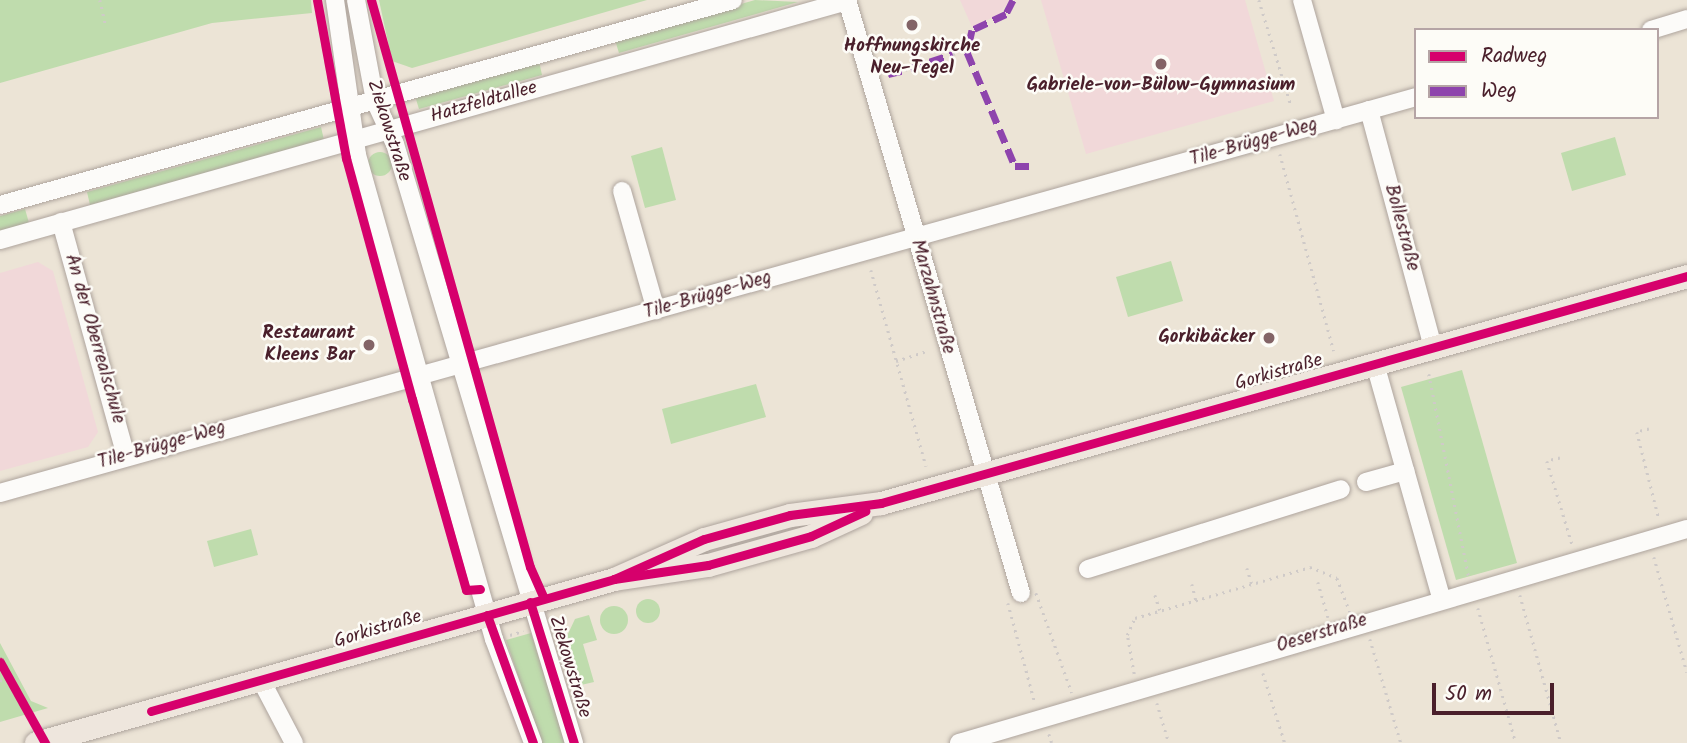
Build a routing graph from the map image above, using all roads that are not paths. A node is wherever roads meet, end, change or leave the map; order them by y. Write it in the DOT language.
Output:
graph roads {
  1 [pos="334,0"];
  2 [pos="356,0"];
  3 [pos="733,0"];
  4 [pos="847,0"];
  5 [pos="1302,0"];
  6 [pos="1687,19"];
  7 [pos="1657,28"];
  8 [pos="1414,97"];
  9 [pos="375,101"];
  10 [pos="347,108"];
  11 [pos="1369,110"];
  12 [pos="1336,120"];
  13 [pos="389,129"];
  14 [pos="353,137"];
  15 [pos="622,191"];
  16 [pos="0,205"];
  17 [pos="61,222"];
  18 [pos="916,238"];
  19 [pos="0,240"];
  20 [pos="1687,276"];
  21 [pos="656,310"];
  22 [pos="1433,347"];
  23 [pos="1375,364"];
  24 [pos="456,366"];
  25 [pos="422,375"];
  26 [pos="126,456"];
  27 [pos="1405,471"];
  28 [pos="982,475"];
  29 [pos="1366,482"];
  30 [pos="1341,489"];
  31 [pos="0,493"];
  32 [pos="1687,529"];
  33 [pos="1088,569"];
  34 [pos="1021,593"];
  35 [pos="1441,598"];
  36 [pos="530,602"];
  37 [pos="487,615"];
  38 [pos="262,682"];
  39 [pos="36,743"];
  40 [pos="294,743"];
  41 [pos="533,743"];
  42 [pos="573,743"];
  43 [pos="959,743"];
  1 -- 10 [label="street, Ziekowstraße"];
  2 -- 9 [label="street, Ziekowstraße"];
  3 -- 9 [label="street, Hatzfeldtallee"];
  4 -- 13 [label="street, Hatzfeldtallee"];
  4 -- 18 [label="street, Marzahnstraße"];
  5 -- 12 [label="street"];
  6 -- 7 [label="street"];
  8 -- 11 [label="street, Tile-Brügge-Weg"];
  9 -- 10 [label="street, Hatzfeldtallee"];
  9 -- 13 [label="street, Ziekowstraße"];
  10 -- 14 [label="street, Ziekowstraße"];
  10 -- 16 [label="street, Hatzfeldtallee"];
  11 -- 12 [label="street, Tile-Brügge-Weg"];
  11 -- 22 [label="street, Bollestraße"];
  12 -- 18 [label="street, Tile-Brügge-Weg"];
  13 -- 14 [label="street, Hatzfeldtallee"];
  13 -- 24 [label="street, Ziekowstraße"];
  14 -- 17 [label="street, Hatzfeldtallee"];
  14 -- 25 [label="street, Ziekowstraße"];
  15 -- 21 [label="street"];
  17 -- 19 [label="street, Hatzfeldtallee"];
  17 -- 26 [label="street, An der Oberrealschule"];
  18 -- 21 [label="street, Tile-Brügge-Weg"];
  18 -- 28 [label="street, Marzahnstraße"];
  20 -- 22 [label="main road, Gorkistraße"];
  21 -- 24 [label="street, Tile-Brügge-Weg"];
  22 -- 23 [label="main road, Gorkistraße"];
  23 -- 27 [label="street"];
  23 -- 28 [label="main road, Gorkistraße"];
  24 -- 25 [label="street, Tile-Brügge-Weg"];
  24 -- 36 [label="street, Ziekowstraße"];
  25 -- 26 [label="street, Tile-Brügge-Weg"];
  25 -- 37 [label="street, Ziekowstraße"];
  26 -- 31 [label="street, Tile-Brügge-Weg"];
  27 -- 29 [label="street"];
  27 -- 35 [label="street"];
  28 -- 34 [label="street, Marzahnstraße"];
  28 -- 36 [label="main road, Gorkistraße"];
  30 -- 33 [label="street"];
  32 -- 35 [label="street, Oeserstraße"];
  35 -- 43 [label="street, Oeserstraße"];
  36 -- 37 [label="main road, Gorkistraße"];
  36 -- 42 [label="street, Ziekowstraße"];
  37 -- 38 [label="main road, Gorkistraße"];
  37 -- 41 [label="street, Ziekowstraße"];
  38 -- 39 [label="main road, Gorkistraße"];
  38 -- 40 [label="street"];
}
